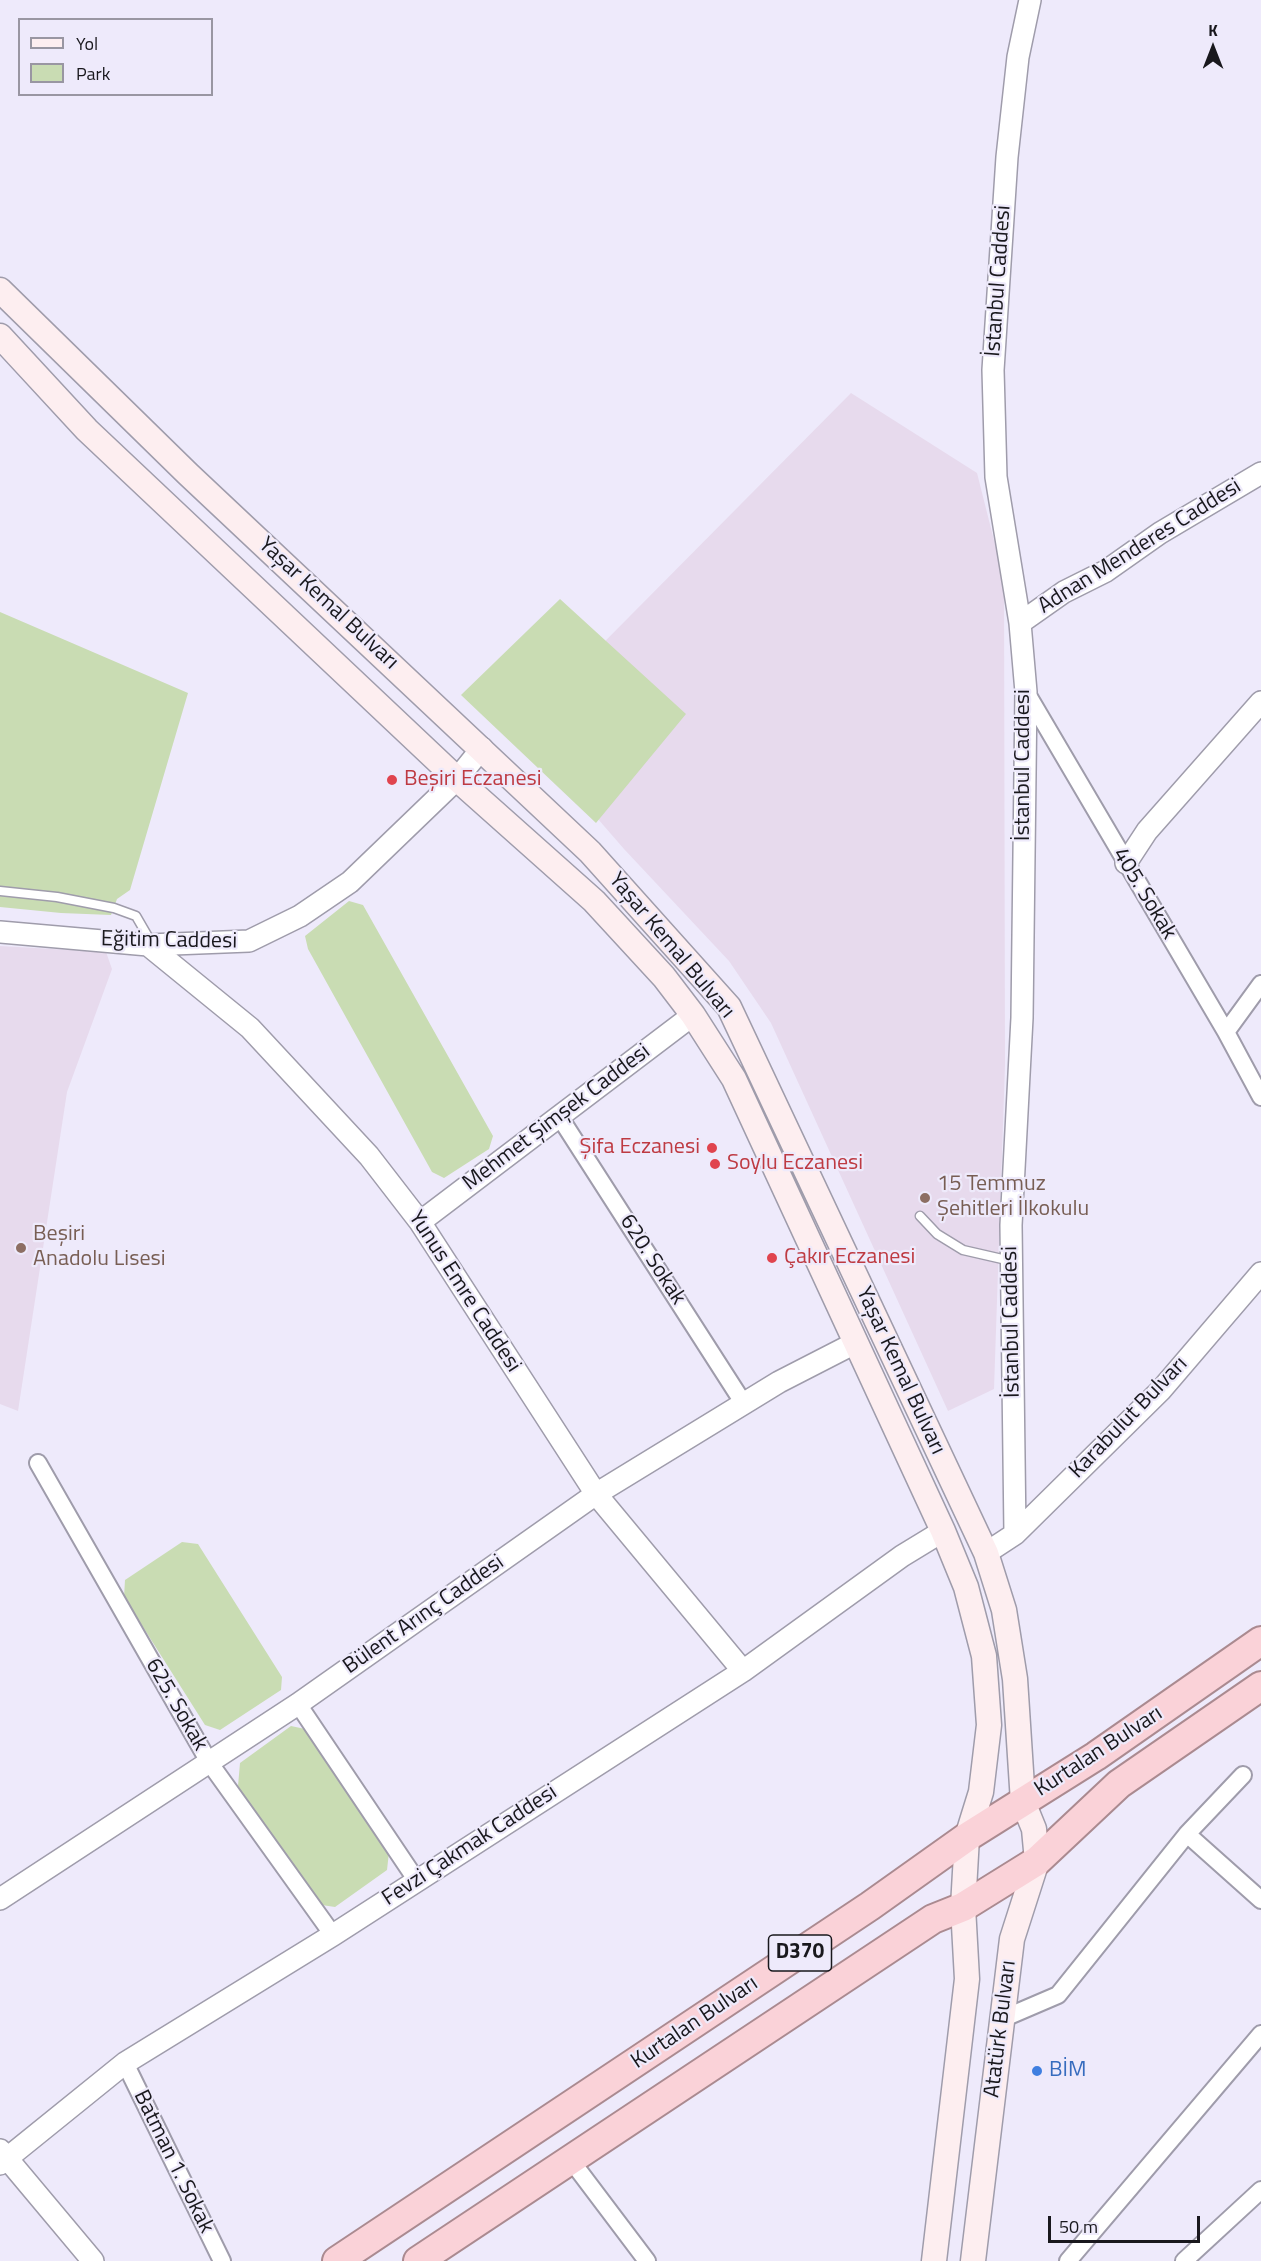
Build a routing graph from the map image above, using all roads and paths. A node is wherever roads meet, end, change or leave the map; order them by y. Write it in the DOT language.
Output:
graph roads {
  1 [pos="1030,0"];
  2 [pos="0,290"];
  3 [pos="0,336"];
  4 [pos="1261,473"];
  5 [pos="1020,623"];
  6 [pos="1026,692"];
  7 [pos="1261,702"];
  8 [pos="482,748"];
  9 [pos="457,779"];
  10 [pos="1126,863"];
  11 [pos="0,891"];
  12 [pos="0,932"];
  13 [pos="148,945"];
  14 [pos="1261,984"];
  15 [pos="693,1015"];
  16 [pos="1226,1032"];
  17 [pos="1261,1097"];
  18 [pos="559,1116"];
  19 [pos="920,1216"];
  20 [pos="420,1222"];
  21 [pos="1012,1261"];
  22 [pos="1261,1273"];
  23 [pos="855,1343"];
  24 [pos="744,1404"];
  25 [pos="38,1463"];
  26 [pos="596,1494"];
  27 [pos="943,1531"];
  28 [pos="1015,1534"];
  29 [pos="987,1552"];
  30 [pos="1261,1641"];
  31 [pos="743,1671"];
  32 [pos="1261,1686"];
  33 [pos="298,1704"];
  34 [pos="209,1762"];
  35 [pos="1243,1775"];
  36 [pos="1023,1802"];
  37 [pos="1187,1834"];
  38 [pos="967,1837"];
  39 [pos="1037,1861"];
  40 [pos="417,1881"];
  41 [pos="0,1899"];
  42 [pos="1261,1900"];
  43 [pos="963,1907"];
  44 [pos="333,1935"];
  45 [pos="1002,2019"];
  46 [pos="1261,2034"];
  47 [pos="125,2063"];
  48 [pos="2,2158"];
  49 [pos="570,2159"];
  50 [pos="1261,2190"];
  51 [pos="93,2261"];
  52 [pos="222,2261"];
  53 [pos="337,2261"];
  54 [pos="418,2261"];
  55 [pos="648,2261"];
  56 [pos="934,2261"];
  57 [pos="973,2261"];
  58 [pos="1068,2261"];
  59 [pos="1184,2261"];
  1 -- 5 [label="street, İstanbul Caddesi"];
  2 -- 8 [label="main road, Yaşar Kemal Bulvarı"];
  3 -- 9 [label="main road, Yaşar Kemal Bulvarı"];
  4 -- 5 [label="street, Adnan Menderes Caddesi"];
  5 -- 6 [label="street, İstanbul Caddesi"];
  6 -- 10 [label="street, 405. Sokak"];
  6 -- 21 [label="street, İstanbul Caddesi"];
  7 -- 10 [label="street"];
  8 -- 9 [label="street, Eğitim Caddesi"];
  8 -- 29 [label="main road, Yaşar Kemal Bulvarı"];
  9 -- 13 [label="street, Eğitim Caddesi"];
  9 -- 15 [label="main road, Yaşar Kemal Bulvarı"];
  10 -- 16 [label="street, 405. Sokak"];
  11 -- 13 [label="lane"];
  12 -- 13 [label="street, Eğitim Caddesi"];
  13 -- 20 [label="street, Yunus Emre Caddesi"];
  14 -- 16 [label="street"];
  15 -- 18 [label="street, Mehmet Şimşek Caddesi"];
  15 -- 23 [label="main road, Yaşar Kemal Bulvarı"];
  16 -- 17 [label="street, 405. Sokak"];
  18 -- 20 [label="street, Mehmet Şimşek Caddesi"];
  18 -- 24 [label="street, 620. Sokak"];
  19 -- 21 [label="lane"];
  20 -- 26 [label="street, Yunus Emre Caddesi"];
  21 -- 28 [label="street, İstanbul Caddesi"];
  22 -- 28 [label="street, Karabulut Bulvarı"];
  23 -- 24 [label="street, Bülent Arınç Caddesi"];
  23 -- 27 [label="main road, Yaşar Kemal Bulvarı"];
  24 -- 26 [label="street, Bülent Arınç Caddesi"];
  25 -- 34 [label="street, 625. Sokak"];
  26 -- 31 [label="street, Yunus Emre Caddesi"];
  26 -- 33 [label="street, Bülent Arınç Caddesi"];
  27 -- 31 [label="street, Fevzi Çakmak Caddesi"];
  27 -- 38 [label="main road, Yaşar Kemal Bulvarı"];
  28 -- 29 [label="street, Karabulut Bulvarı"];
  29 -- 36 [label="main road, Yaşar Kemal Bulvarı"];
  30 -- 36 [label="highway, Kurtalan Bulvarı / D370"];
  31 -- 40 [label="street, Fevzi Çakmak Caddesi"];
  32 -- 39 [label="highway, Kurtalan Bulvarı / D370"];
  33 -- 34 [label="street, Bülent Arınç Caddesi"];
  33 -- 40 [label="street"];
  34 -- 41 [label="street, Bülent Arınç Caddesi"];
  34 -- 44 [label="street, 625. Sokak"];
  35 -- 37 [label="street"];
  36 -- 38 [label="highway, Kurtalan Bulvarı / D370"];
  36 -- 39 [label="main road, Atatürk Bulvarı"];
  37 -- 42 [label="street"];
  37 -- 45 [label="street"];
  38 -- 43 [label="main road, Atatürk Bulvarı"];
  38 -- 53 [label="highway, Kurtalan Bulvarı / D370"];
  39 -- 43 [label="highway, Kurtalan Bulvarı / D370"];
  39 -- 45 [label="main road, Atatürk Bulvarı"];
  40 -- 44 [label="street, Fevzi Çakmak Caddesi"];
  43 -- 49 [label="highway, Kurtalan Bulvarı / D370"];
  43 -- 56 [label="main road, Atatürk Bulvarı"];
  44 -- 47 [label="street, Fevzi Çakmak Caddesi"];
  45 -- 57 [label="main road, Atatürk Bulvarı"];
  46 -- 58 [label="street"];
  47 -- 48 [label="street, Fevzi Çakmak Caddesi"];
  47 -- 52 [label="street, Batman 1. Sokak"];
  48 -- 51 [label="street"];
  49 -- 54 [label="highway, Kurtalan Bulvarı / D370"];
  49 -- 55 [label="street"];
  50 -- 59 [label="street"];
}
